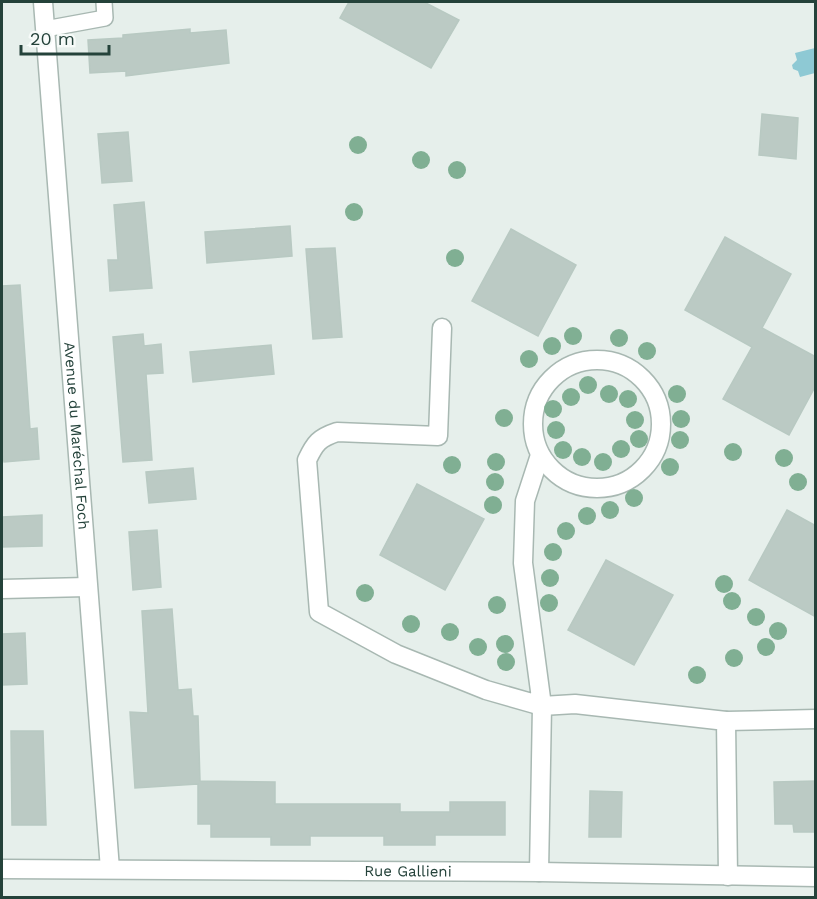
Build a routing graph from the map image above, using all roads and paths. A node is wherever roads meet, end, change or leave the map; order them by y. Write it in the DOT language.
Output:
graph roads {
  1 [pos="43,2"];
  2 [pos="104,2"];
  3 [pos="45,29"];
  4 [pos="442,328"];
  5 [pos="540,455"];
  6 [pos="87,587"];
  7 [pos="2,588"];
  8 [pos="542,706"];
  9 [pos="816,719"];
  10 [pos="726,721"];
  11 [pos="2,869"];
  12 [pos="110,869"];
  13 [pos="539,872"];
  14 [pos="728,876"];
  15 [pos="816,877"];
  1 -- 3 [label="street, Avenue du Maréchal Foch"];
  2 -- 3 [label="lane"];
  3 -- 6 [label="street, Avenue du Maréchal Foch"];
  4 -- 8 [label="street"];
  5 -- 5 [label="street"];
  5 -- 8 [label="street"];
  6 -- 7 [label="street"];
  6 -- 12 [label="street, Avenue du Maréchal Foch"];
  8 -- 10 [label="street"];
  8 -- 13 [label="street"];
  9 -- 10 [label="street"];
  10 -- 14 [label="street"];
  11 -- 12 [label="street, Rue Gallieni"];
  12 -- 13 [label="street, Rue Gallieni"];
  13 -- 14 [label="street, Rue Gallieni"];
  14 -- 15 [label="street, Rue Gallieni"];
}
